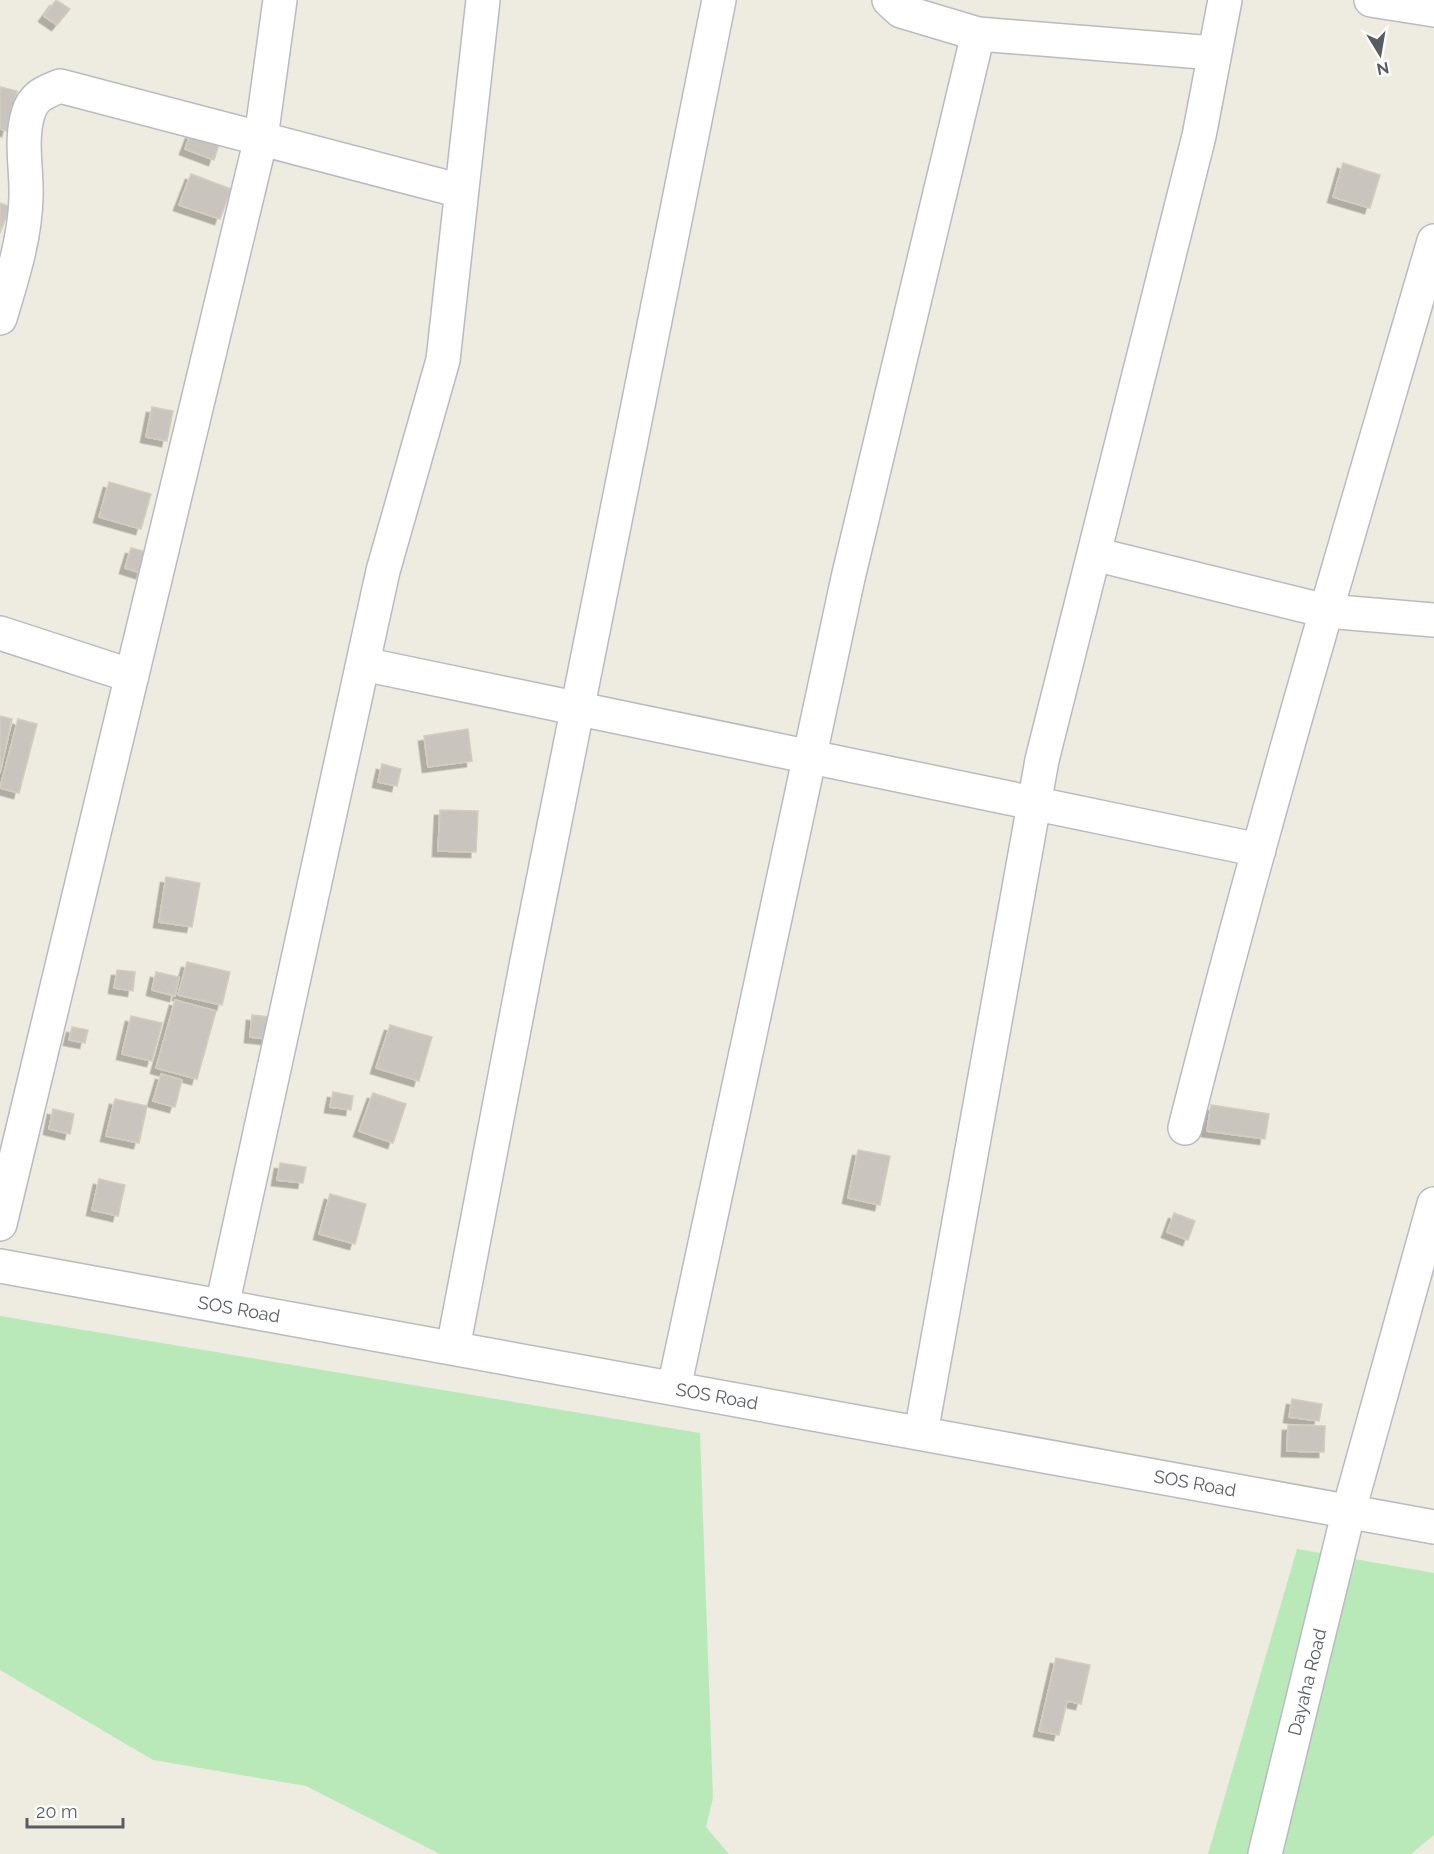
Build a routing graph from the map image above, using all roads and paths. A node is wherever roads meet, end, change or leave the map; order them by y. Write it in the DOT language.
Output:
graph roads {
  1 [pos="280,0"];
  2 [pos="483,0"];
  3 [pos="719,0"];
  4 [pos="889,0"];
  5 [pos="1225,0"];
  6 [pos="1371,0"];
  7 [pos="1434,10"];
  8 [pos="978,34"];
  9 [pos="1214,53"];
  10 [pos="261,138"];
  11 [pos="461,191"];
  12 [pos="1434,241"];
  13 [pos="0,318"];
  14 [pos="1094,554"];
  15 [pos="1326,611"];
  16 [pos="1434,620"];
  17 [pos="0,633"];
  18 [pos="363,664"];
  19 [pos="132,676"];
  20 [pos="578,708"];
  21 [pos="809,756"];
  22 [pos="1034,803"];
  23 [pos="1259,850"];
  24 [pos="1185,1128"];
  25 [pos="1434,1204"];
  26 [pos="0,1224"];
  27 [pos="0,1266"];
  28 [pos="222,1306"];
  29 [pos="453,1348"];
  30 [pos="674,1388"];
  31 [pos="921,1433"];
  32 [pos="1349,1510"];
  33 [pos="1434,1527"];
  34 [pos="1265,1854"];
  1 -- 10 [label="street"];
  2 -- 11 [label="street"];
  3 -- 20 [label="street"];
  4 -- 8 [label="street"];
  5 -- 9 [label="street"];
  6 -- 7 [label="street"];
  8 -- 9 [label="street"];
  8 -- 21 [label="street"];
  9 -- 14 [label="street"];
  10 -- 11 [label="street"];
  10 -- 13 [label="street"];
  10 -- 19 [label="street"];
  11 -- 18 [label="street"];
  12 -- 15 [label="street"];
  14 -- 15 [label="street"];
  14 -- 22 [label="street"];
  15 -- 16 [label="street"];
  15 -- 23 [label="street"];
  17 -- 19 [label="street"];
  18 -- 20 [label="street"];
  18 -- 28 [label="street"];
  19 -- 26 [label="street"];
  20 -- 21 [label="street"];
  20 -- 29 [label="street"];
  21 -- 22 [label="street"];
  21 -- 30 [label="street"];
  22 -- 23 [label="street"];
  22 -- 31 [label="street"];
  23 -- 24 [label="street"];
  25 -- 32 [label="street, Dayaha Road"];
  27 -- 28 [label="street, SOS Road"];
  28 -- 29 [label="street, SOS Road"];
  29 -- 30 [label="street, SOS Road"];
  30 -- 31 [label="street, SOS Road"];
  31 -- 32 [label="street, SOS Road"];
  32 -- 33 [label="street, SOS Road"];
  32 -- 34 [label="street, Dayaha Road"];
}
